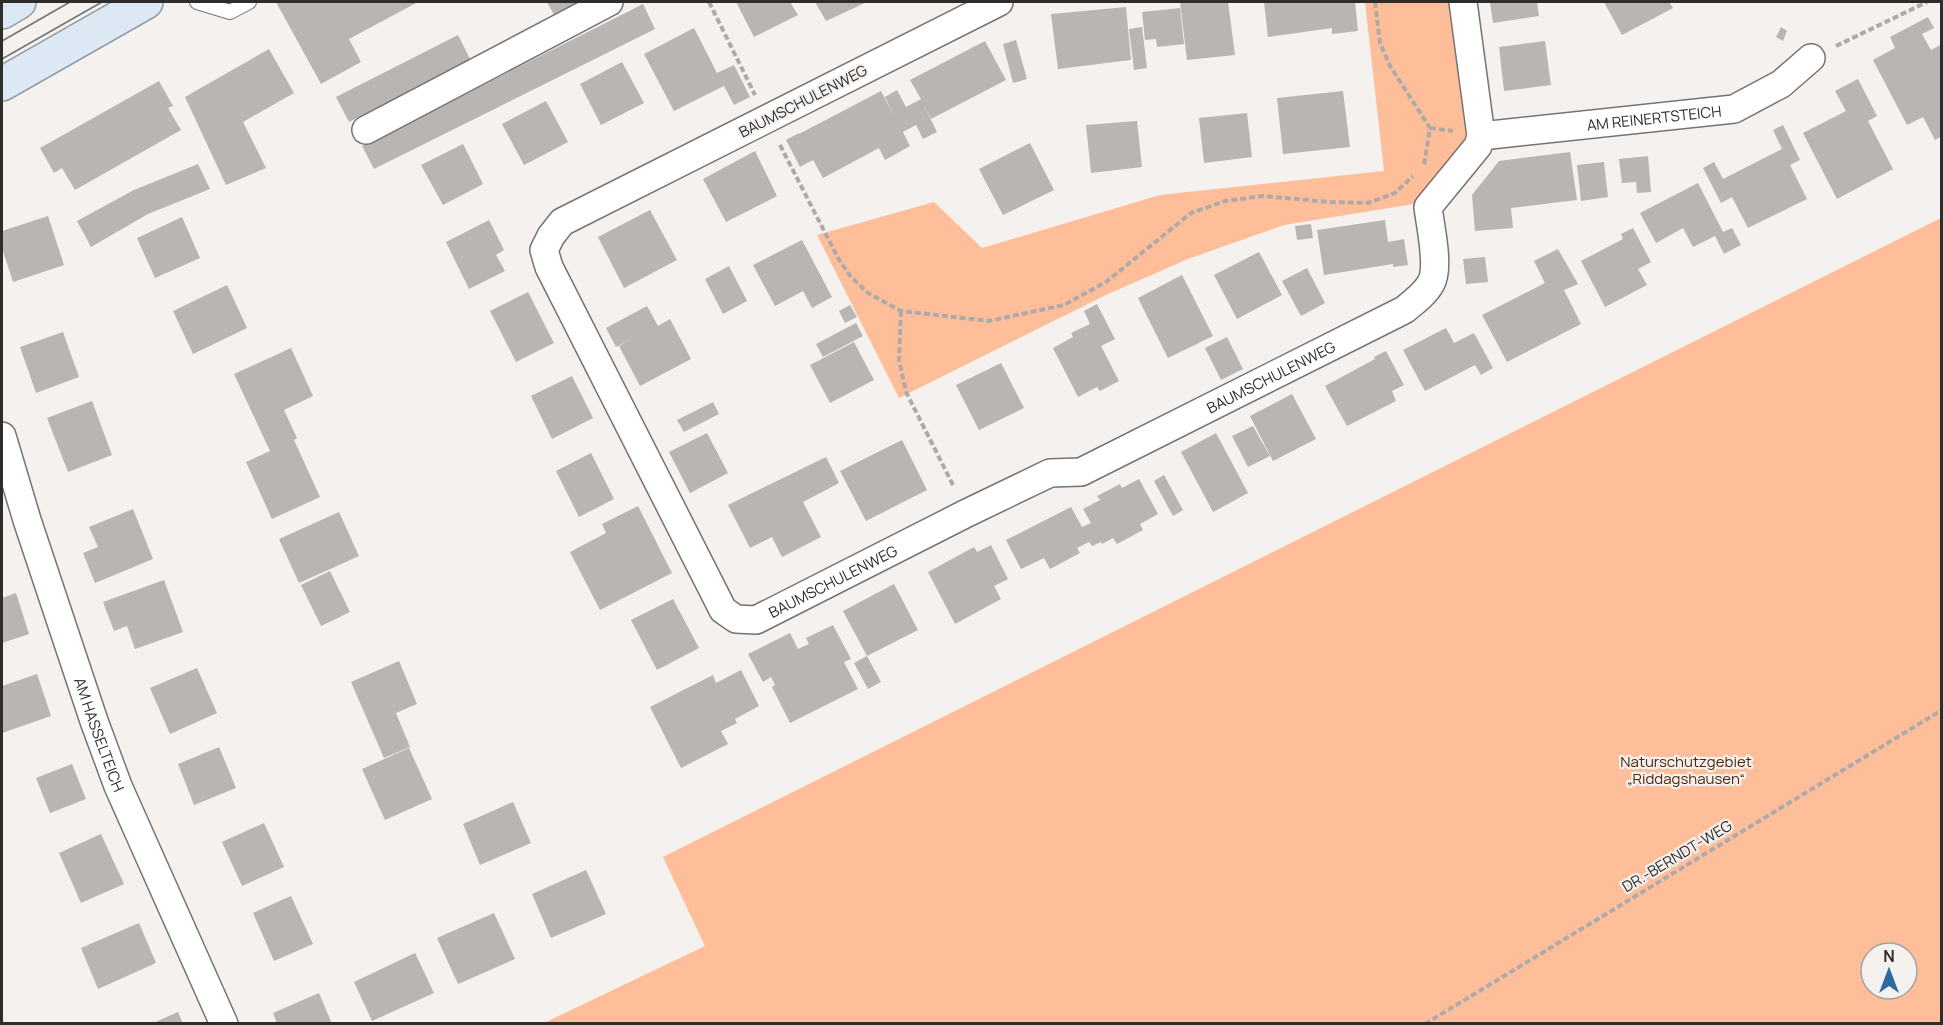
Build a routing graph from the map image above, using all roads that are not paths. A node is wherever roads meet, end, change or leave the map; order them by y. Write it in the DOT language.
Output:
graph roads {
  1 [pos="19,2"];
  2 [pos="146,2"];
  3 [pos="197,2"];
  4 [pos="249,2"];
  5 [pos="609,2"];
  6 [pos="999,2"];
  7 [pos="1463,2"];
  8 [pos="2,12"];
  9 [pos="1811,58"];
  10 [pos="2,84"];
  11 [pos="366,130"];
  12 [pos="1480,136"];
  13 [pos="2,436"];
  14 [pos="224,1023"];
  1 -- 8 [label="main road"];
  2 -- 10 [label="main road"];
  3 -- 4 [label="lane"];
  5 -- 11 [label="street"];
  6 -- 12 [label="street, BAUMSCHULENWEG"];
  7 -- 12 [label="street"];
  9 -- 12 [label="street, AM REINERTSTEICH"];
  13 -- 14 [label="street, AM HASSELTEICH"];
}
